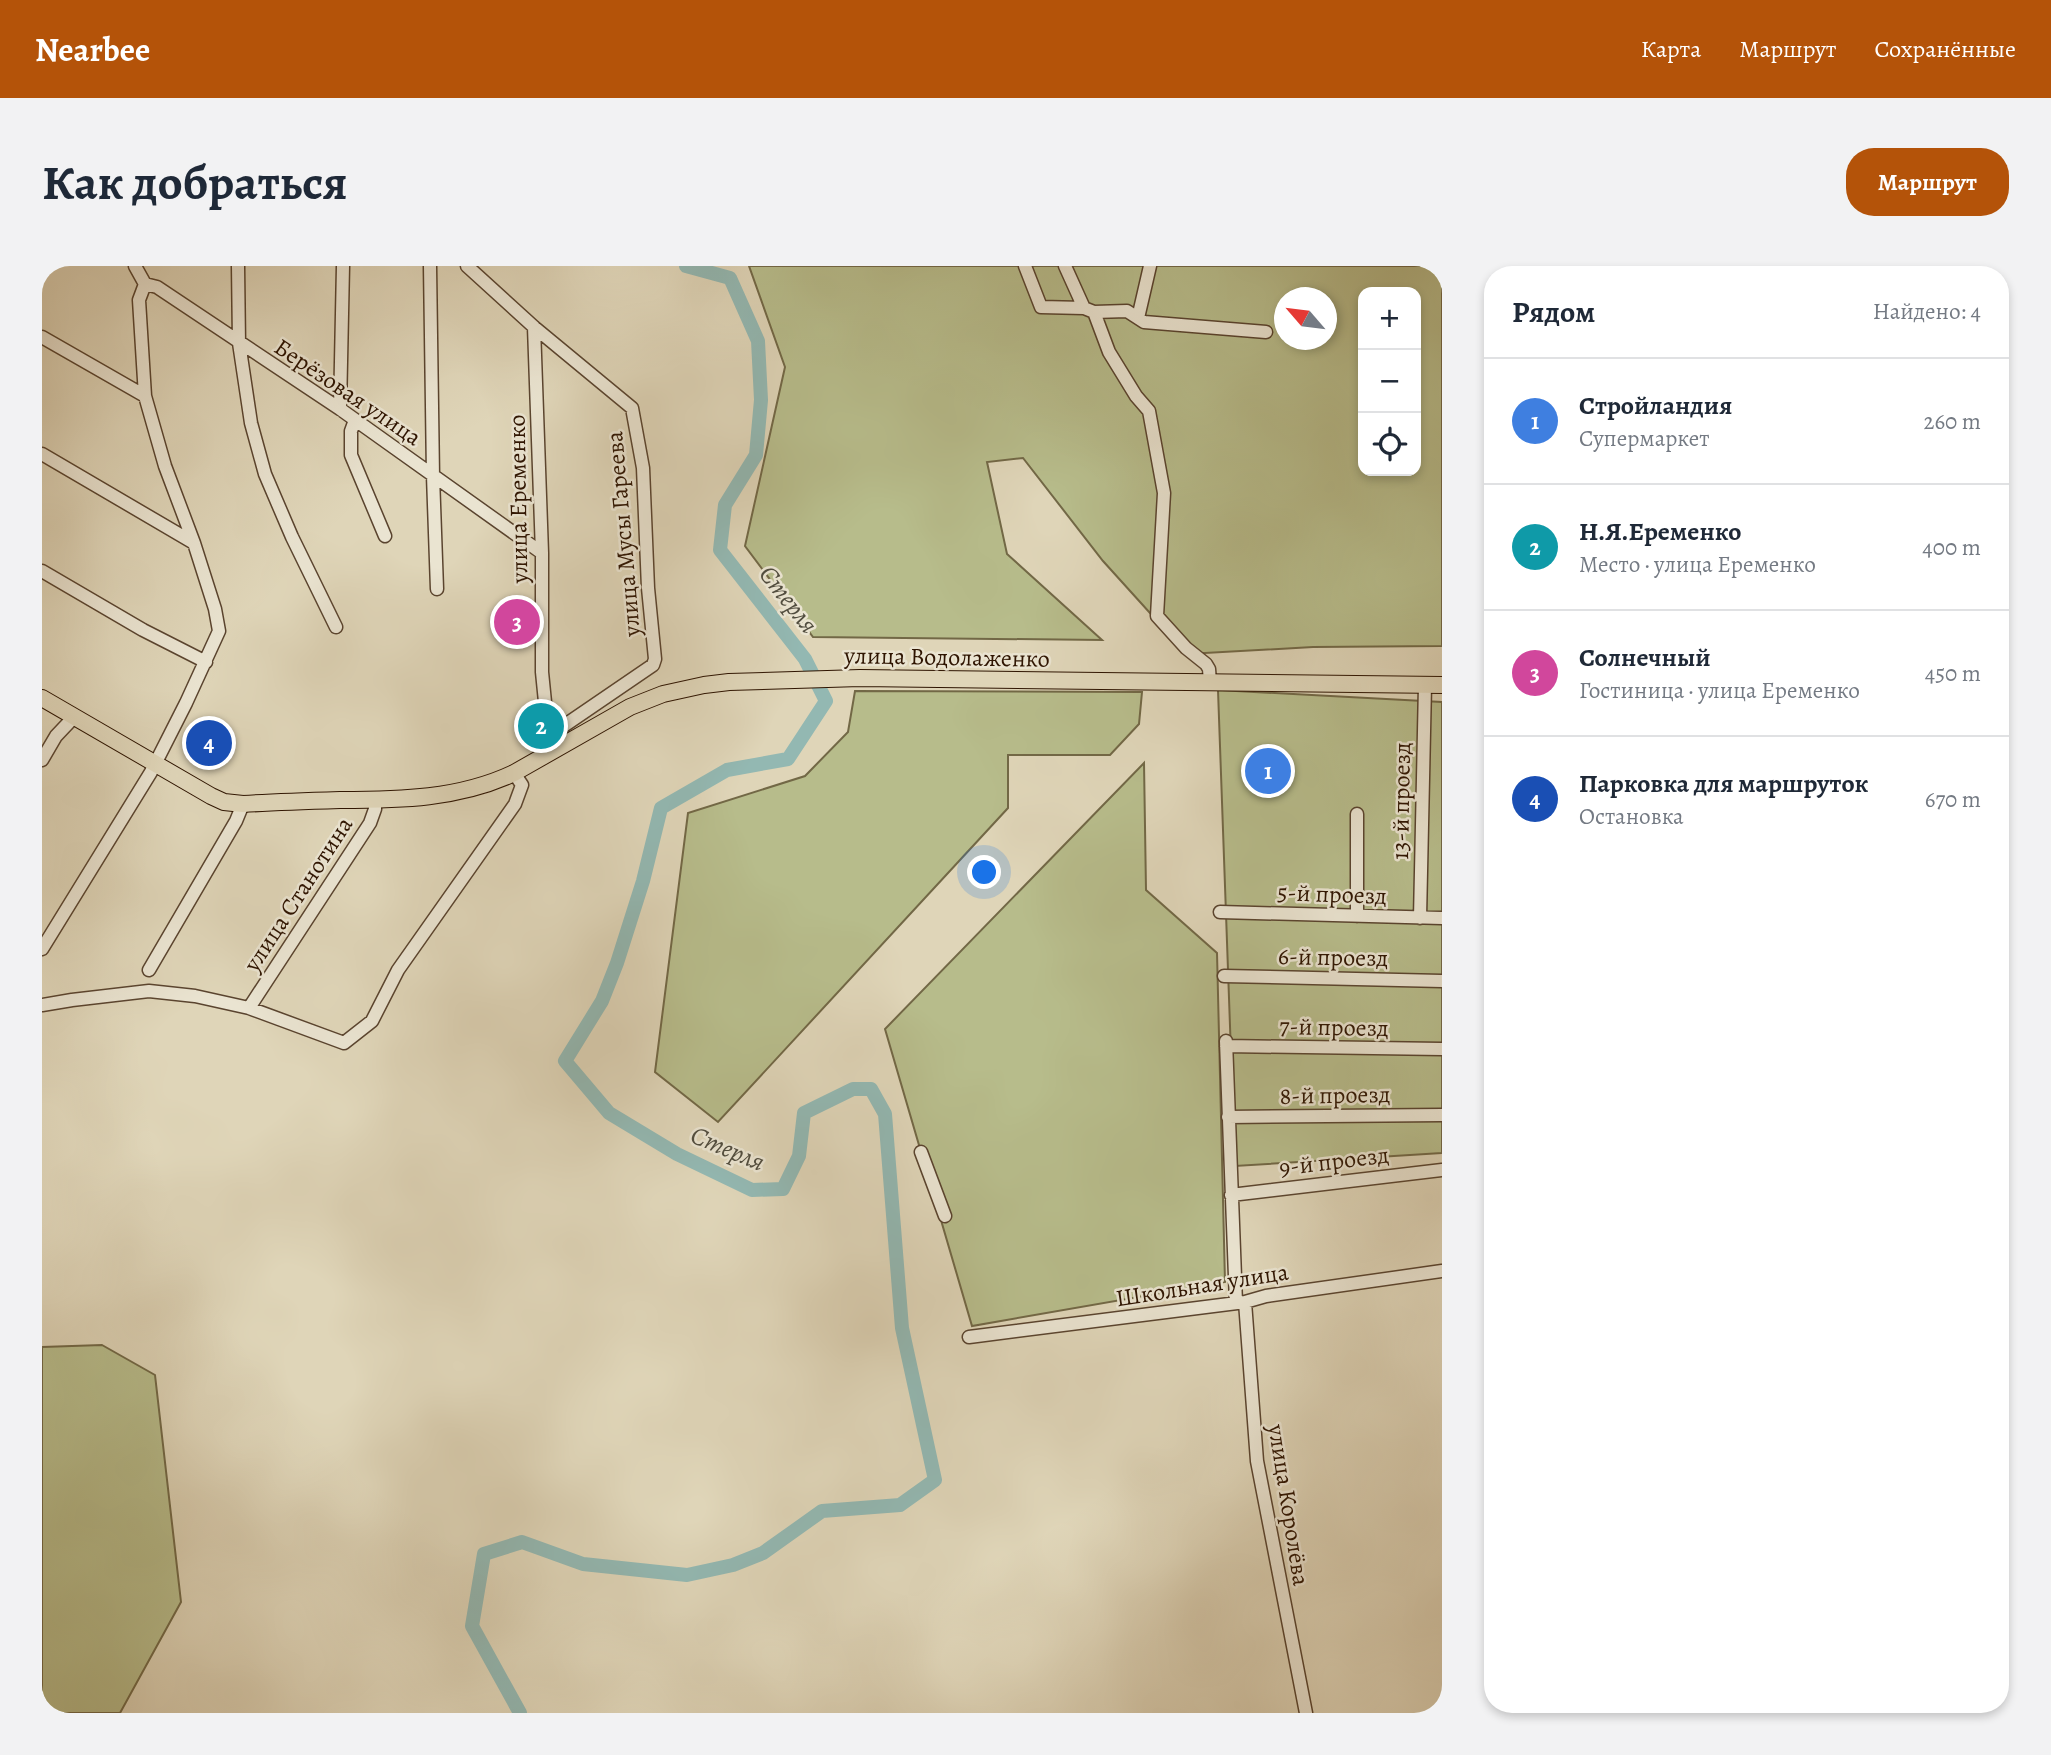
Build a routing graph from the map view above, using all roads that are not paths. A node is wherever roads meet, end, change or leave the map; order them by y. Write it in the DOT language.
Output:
graph roads {
  1 [pos="135,266"];
  2 [pos="238,266"];
  3 [pos="343,266"];
  4 [pos="430,266"];
  5 [pos="467,266"];
  6 [pos="1025,266"];
  7 [pos="1065,266"];
  8 [pos="1150,266"];
  9 [pos="145,284"];
  10 [pos="1089,310"];
  11 [pos="1138,318"];
  12 [pos="534,327"];
  13 [pos="1266,332"];
  14 [pos="42,337"];
  15 [pos="239,344"];
  16 [pos="145,396"];
  17 [pos="340,409"];
  18 [pos="355,420"];
  19 [pos="42,454"];
  20 [pos="433,475"];
  21 [pos="385,536"];
  22 [pos="194,543"];
  23 [pos="542,553"];
  24 [pos="42,571"];
  25 [pos="437,589"];
  26 [pos="336,626"];
  27 [pos="206,662"];
  28 [pos="1210,682"];
  29 [pos="1425,685"];
  30 [pos="1442,685"];
  31 [pos="42,698"];
  32 [pos="74,717"];
  33 [pos="549,736"];
  34 [pos="549,755"];
  35 [pos="42,760"];
  36 [pos="155,764"];
  37 [pos="514,774"];
  38 [pos="375,800"];
  39 [pos="243,804"];
  40 [pos="1357,814"];
  41 [pos="1220,912"];
  42 [pos="1357,916"];
  43 [pos="1420,918"];
  44 [pos="1442,918"];
  45 [pos="42,949"];
  46 [pos="149,970"];
  47 [pos="1224,976"];
  48 [pos="1442,981"];
  49 [pos="42,1005"];
  50 [pos="249,1008"];
  51 [pos="1226,1044"];
  52 [pos="1442,1049"];
  53 [pos="1442,1115"];
  54 [pos="1228,1117"];
  55 [pos="921,1152"];
  56 [pos="1442,1170"];
  57 [pos="1231,1195"];
  58 [pos="945,1216"];
  59 [pos="1442,1271"];
  60 [pos="1240,1303"];
  61 [pos="969,1337"];
  62 [pos="1306,1713"];
  1 -- 9 [label="street"];
  2 -- 15 [label="street"];
  3 -- 17 [label="street"];
  4 -- 20 [label="street"];
  5 -- 12 [label="street, улица Мусы Гареева"];
  6 -- 10 [label="street"];
  7 -- 10 [label="street"];
  8 -- 11 [label="street"];
  9 -- 15 [label="street, Берёзовая улица"];
  9 -- 16 [label="street"];
  10 -- 11 [label="street"];
  10 -- 28 [label="street"];
  11 -- 13 [label="street"];
  12 -- 23 [label="street, улица Еременко"];
  12 -- 33 [label="street, улица Мусы Гареева"];
  14 -- 16 [label="street"];
  15 -- 17 [label="street, Берёзовая улица"];
  15 -- 26 [label="street"];
  16 -- 22 [label="street"];
  17 -- 18 [label="street, Берёзовая улица"];
  18 -- 20 [label="street, Берёзовая улица"];
  18 -- 21 [label="street"];
  19 -- 22 [label="street"];
  20 -- 23 [label="street, Берёзовая улица"];
  20 -- 25 [label="street"];
  22 -- 27 [label="street"];
  23 -- 33 [label="street, улица Еременко"];
  24 -- 27 [label="street"];
  27 -- 36 [label="street"];
  28 -- 29 [label="main road, улица Водолаженко"];
  28 -- 34 [label="main road, улица Водолаженко"];
  29 -- 30 [label="main road, улица Водолаженко"];
  29 -- 43 [label="street, 13-й проезд"];
  31 -- 32 [label="main road, улица Водолаженко"];
  32 -- 35 [label="street"];
  32 -- 36 [label="main road, улица Водолаженко"];
  33 -- 34 [label="street, улица Еременко"];
  34 -- 37 [label="main road, улица Водолаженко"];
  36 -- 39 [label="main road, улица Водолаженко"];
  36 -- 45 [label="street"];
  37 -- 38 [label="main road, улица Водолаженко"];
  37 -- 50 [label="street"];
  38 -- 39 [label="main road, улица Водолаженко"];
  38 -- 50 [label="street, улица Станотина"];
  39 -- 46 [label="street"];
  40 -- 42 [label="street"];
  41 -- 42 [label="street, 5-й проезд"];
  42 -- 43 [label="street, 5-й проезд"];
  43 -- 44 [label="street, 5-й проезд"];
  47 -- 48 [label="street, 6-й проезд"];
  49 -- 50 [label="street"];
  51 -- 52 [label="street, 7-й проезд"];
  51 -- 54 [label="street, улица Королёва"];
  53 -- 54 [label="street, 8-й проезд"];
  54 -- 57 [label="street, улица Королёва"];
  55 -- 58 [label="street"];
  56 -- 57 [label="street, 9-й проезд"];
  57 -- 60 [label="street, улица Королёва"];
  59 -- 60 [label="street, Школьная улица"];
  60 -- 61 [label="street, Школьная улица"];
  60 -- 62 [label="street, улица Королёва"];
}
